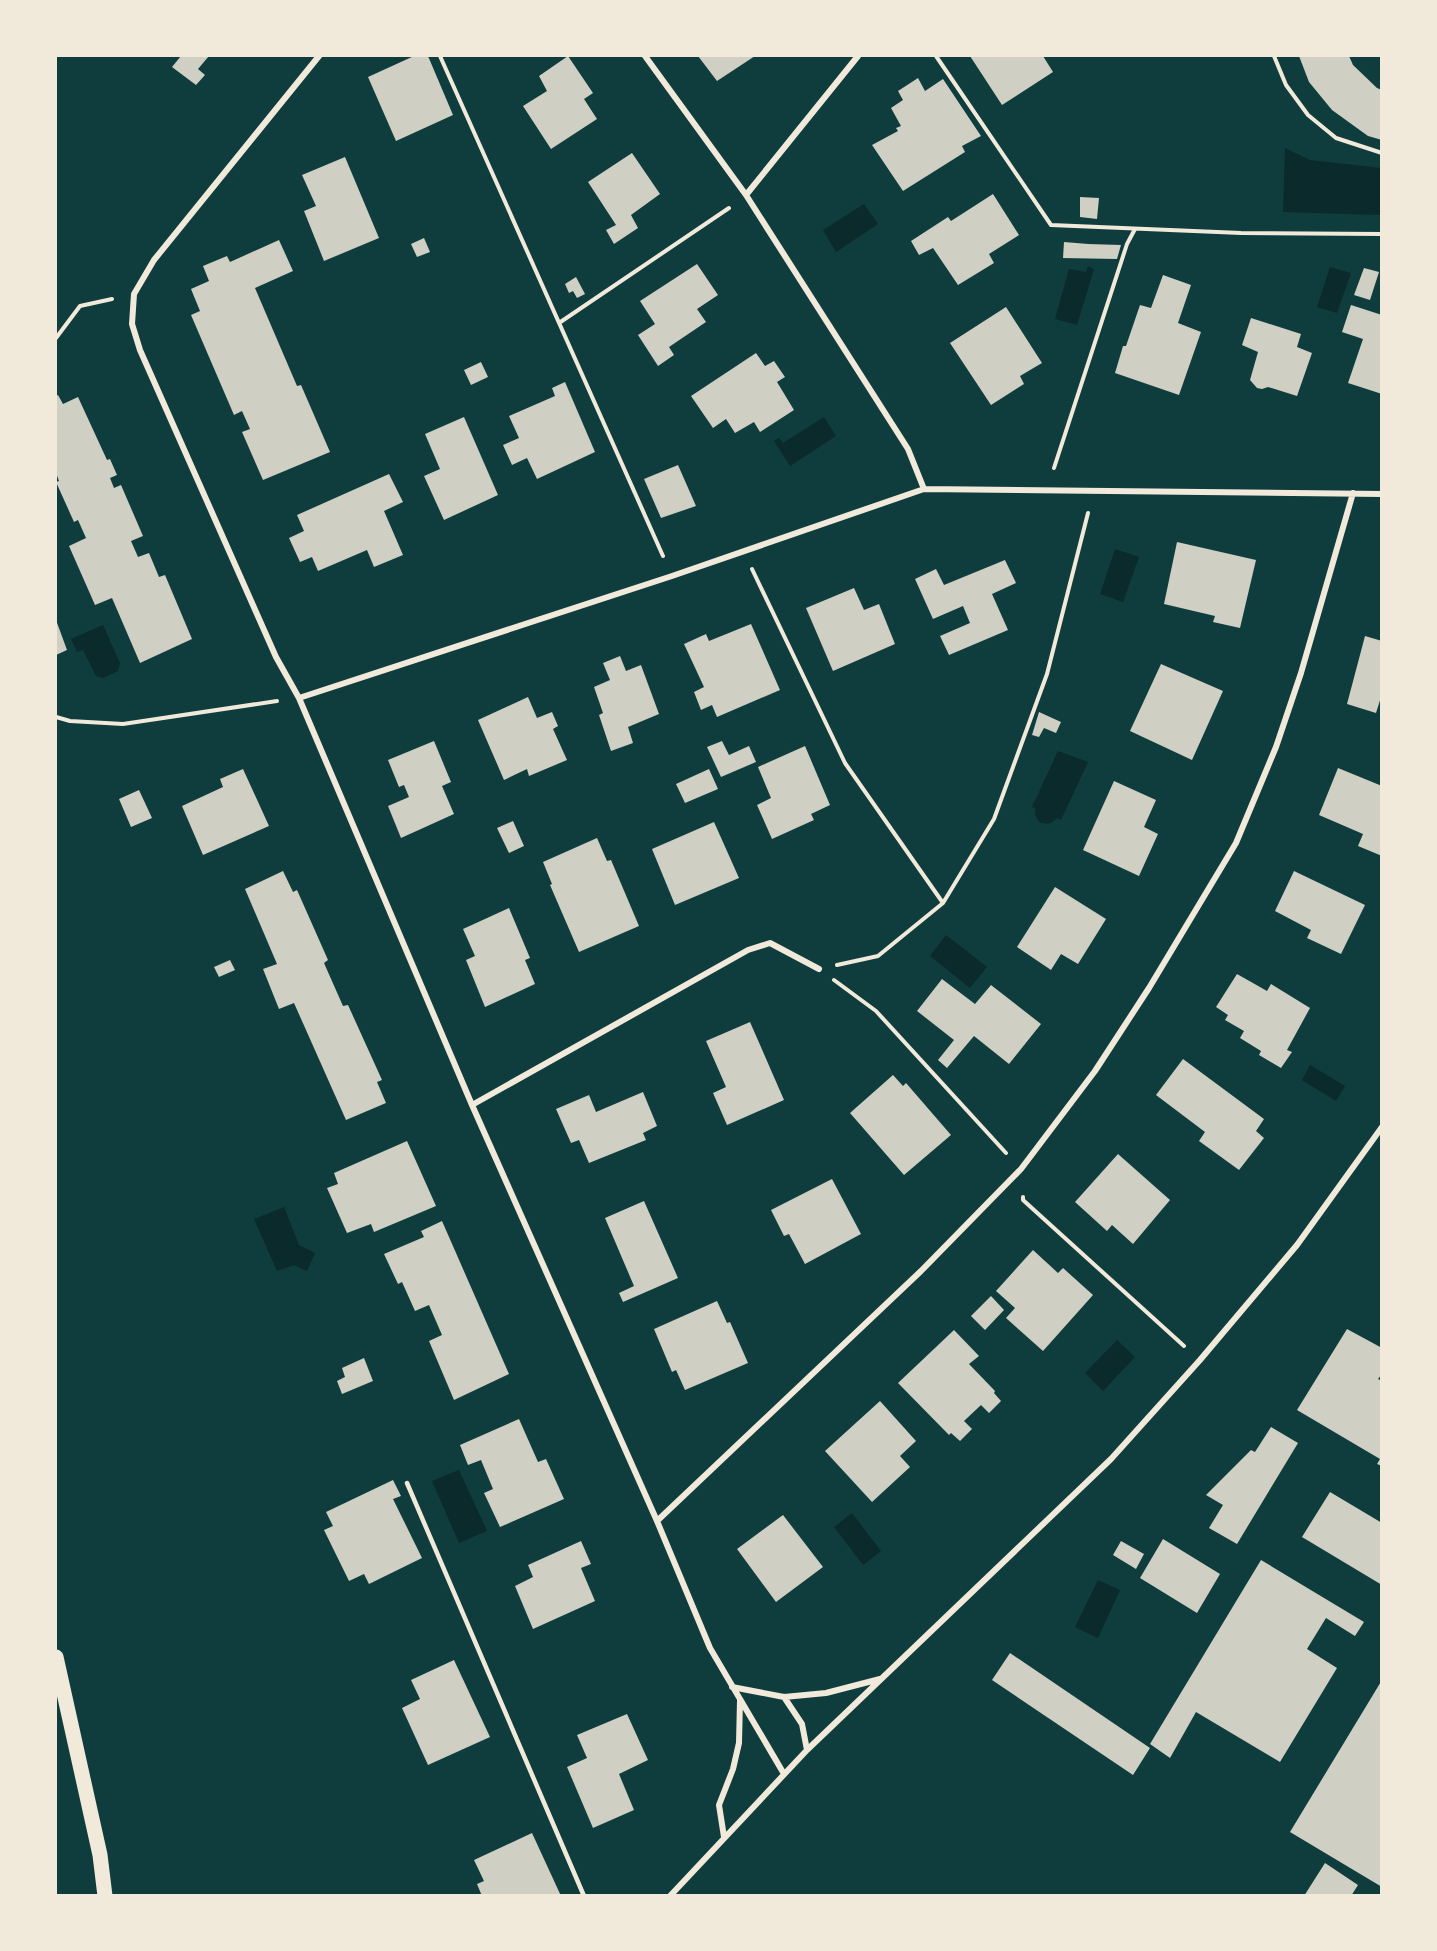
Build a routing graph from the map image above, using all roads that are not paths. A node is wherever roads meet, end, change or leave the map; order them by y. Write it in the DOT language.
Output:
graph roads {
  1 [pos="319,56"];
  2 [pos="645,56"];
  3 [pos="858,56"];
  4 [pos="746,195"];
  5 [pos="924,489"];
  6 [pos="1353,493"];
  7 [pos="1382,494"];
  8 [pos="298,698"];
  9 [pos="819,969"];
  10 [pos="472,1105"];
  11 [pos="1382,1127"];
  12 [pos="407,1483"];
  13 [pos="657,1521"];
  14 [pos="56,1656"];
  15 [pos="881,1679"];
  16 [pos="732,1687"];
  17 [pos="784,1697"];
  18 [pos="740,1699"];
  19 [pos="807,1750"];
  20 [pos="784,1774"];
  21 [pos="724,1837"];
  22 [pos="100,1855"];
  23 [pos="105,1896"];
  24 [pos="114,1896"];
  25 [pos="584,1896"];
  26 [pos="670,1896"];
  1 -- 8 [label="street"];
  2 -- 4 [label="street"];
  3 -- 4 [label="street"];
  4 -- 5 [label="street"];
  5 -- 6 [label="street"];
  5 -- 8 [label="street"];
  6 -- 7 [label="street"];
  6 -- 13 [label="street"];
  8 -- 10 [label="street"];
  9 -- 10 [label="street"];
  10 -- 13 [label="street"];
  11 -- 15 [label="street"];
  12 -- 25 [label="lane"];
  13 -- 16 [label="street"];
  14 -- 22 [label="main road"];
  15 -- 17 [label="street"];
  15 -- 19 [label="street"];
  16 -- 17 [label="street"];
  16 -- 18 [label="street"];
  17 -- 19 [label="street"];
  18 -- 20 [label="street"];
  18 -- 21 [label="street"];
  19 -- 20 [label="street"];
  20 -- 21 [label="street"];
  21 -- 26 [label="street"];
  22 -- 23 [label="main road"];
  22 -- 24 [label="main road"];
}
